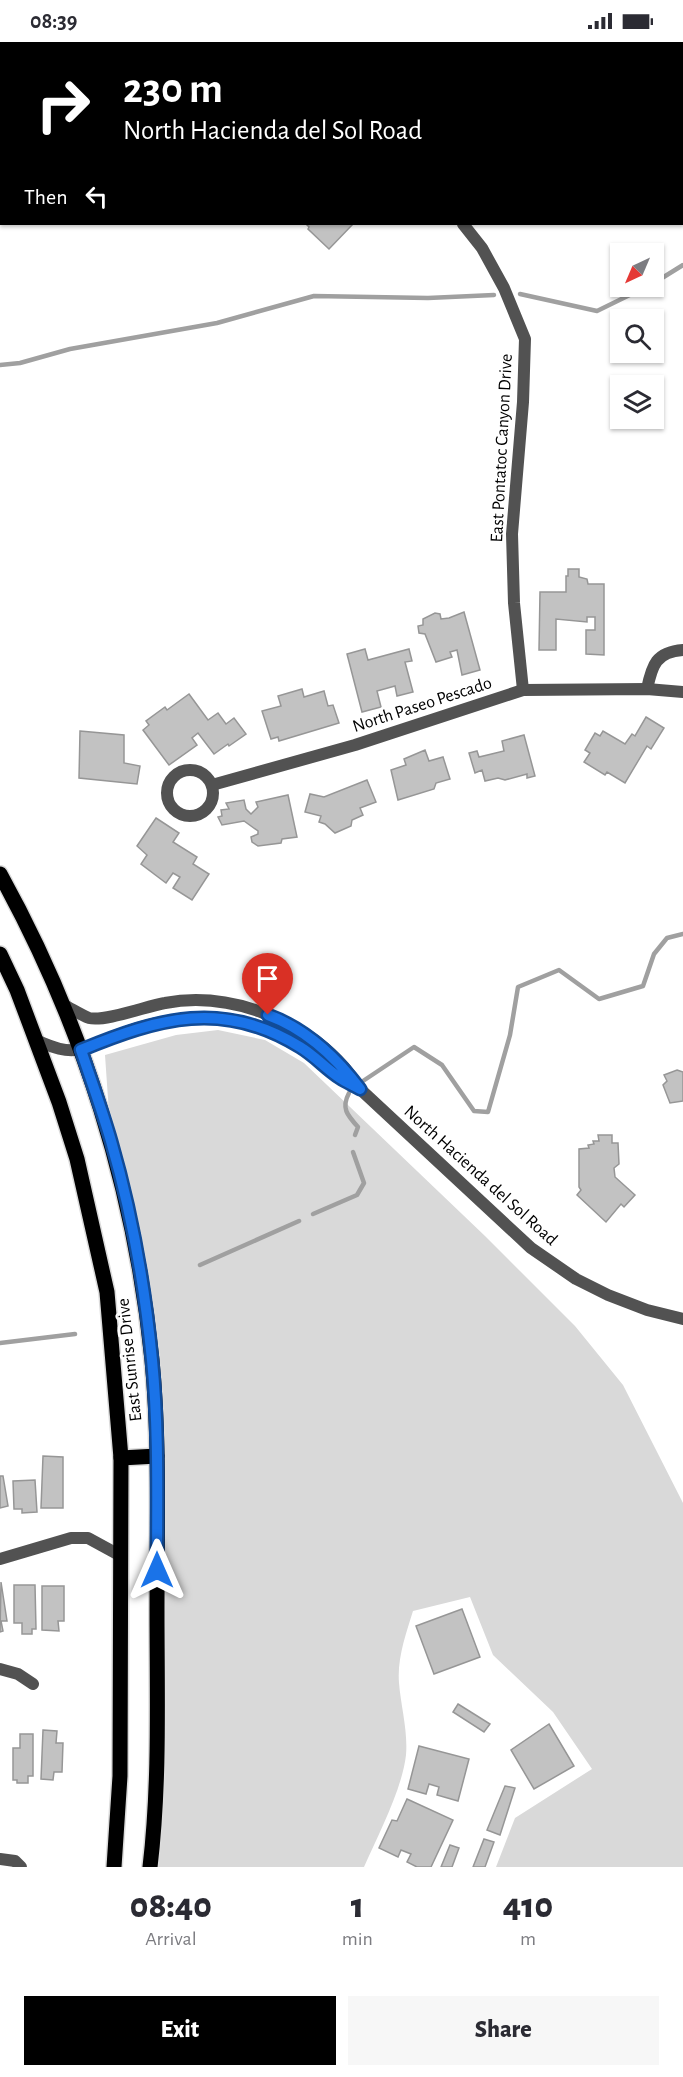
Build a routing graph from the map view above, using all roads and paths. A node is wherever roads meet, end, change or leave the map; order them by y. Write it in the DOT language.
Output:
graph roads {
  1 [pos="464,225"];
  2 [pos="683,651"];
  3 [pos="647,689"];
  4 [pos="523,690"];
  5 [pos="683,692"];
  6 [pos="212,785"];
  7 [pos="0,874"];
  8 [pos="0,954"];
  9 [pos="64,1005"];
  10 [pos="38,1041"];
  11 [pos="81,1050"];
  12 [pos="360,1089"];
  13 [pos="683,1320"];
  14 [pos="157,1456"];
  15 [pos="121,1458"];
  16 [pos="122,1556"];
  17 [pos="0,1559"];
  18 [pos="0,1669"];
  19 [pos="33,1684"];
  20 [pos="0,1859"];
  21 [pos="21,1867"];
  22 [pos="114,1867"];
  23 [pos="150,1867"];
  1 -- 4 [label="street, East Pontatoc Canyon Drive"];
  2 -- 3 [label="street"];
  3 -- 4 [label="street, North Paseo Pescado"];
  3 -- 5 [label="street, North Paseo Pescado"];
  4 -- 6 [label="street, North Paseo Pescado"];
  7 -- 9 [label="main road, East Sunrise Drive"];
  8 -- 10 [label="main road, East Sunrise Drive"];
  9 -- 11 [label="main road, East Sunrise Drive"];
  9 -- 12 [label="street, North Hacienda del Sol Road"];
  10 -- 11 [label="street, North Hacienda del Sol Road"];
  10 -- 15 [label="main road, East Sunrise Drive"];
  11 -- 12 [label="street, North Hacienda del Sol Road"];
  11 -- 14 [label="main road, East Sunrise Drive"];
  12 -- 13 [label="street, North Hacienda del Sol Road"];
  14 -- 15 [label="main road"];
  14 -- 23 [label="main road, East Sunrise Drive"];
  15 -- 16 [label="main road, East Sunrise Drive"];
  16 -- 17 [label="street"];
  16 -- 22 [label="main road, East Sunrise Drive"];
  18 -- 19 [label="street"];
  20 -- 21 [label="street"];
}
